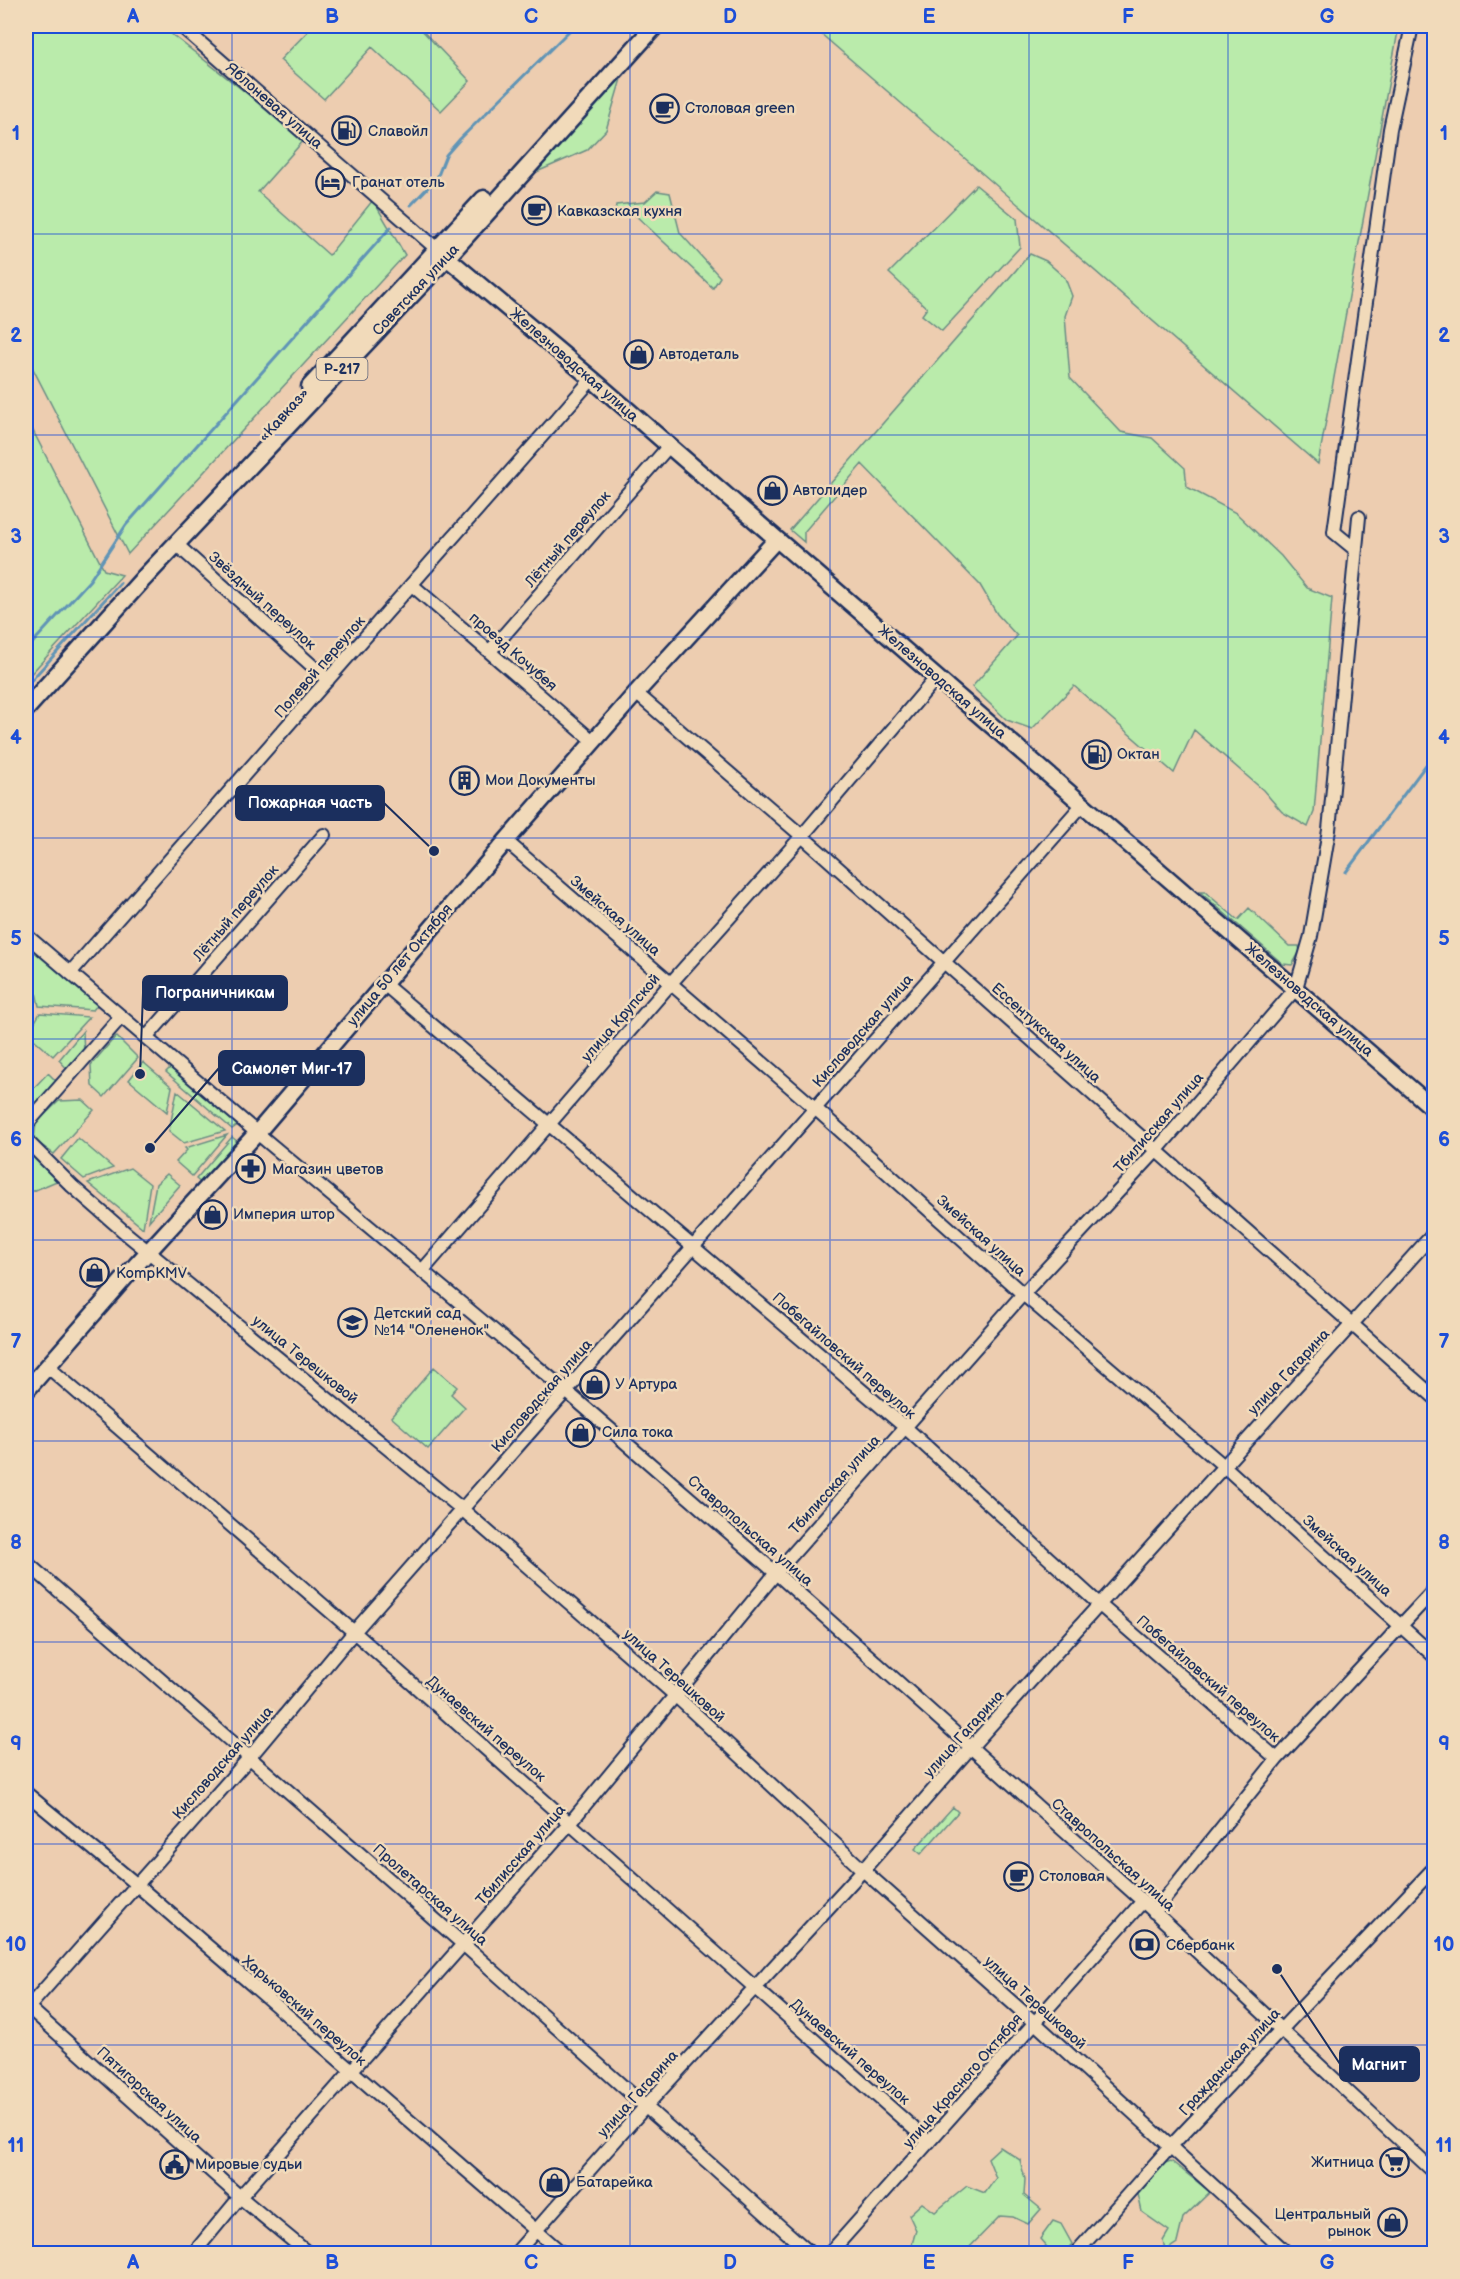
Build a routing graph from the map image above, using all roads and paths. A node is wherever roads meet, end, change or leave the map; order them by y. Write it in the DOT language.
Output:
graph roads {
  1 [pos="181,26"];
  2 [pos="643,26"];
  3 [pos="655,26"];
  4 [pos="1412,26"];
  5 [pos="442,254"];
  6 [pos="592,379"];
  7 [pos="668,447"];
  8 [pos="1359,517"];
  9 [pos="776,540"];
  10 [pos="176,544"];
  11 [pos="1356,550"];
  12 [pos="412,585"];
  13 [pos="490,651"];
  14 [pos="937,677"];
  15 [pos="328,680"];
  16 [pos="636,693"];
  17 [pos="26,702"];
  18 [pos="26,709"];
  19 [pos="594,742"];
  20 [pos="1083,804"];
  21 [pos="324,836"];
  22 [pos="802,836"];
  23 [pos="506,841"];
  24 [pos="26,935"];
  25 [pos="943,961"];
  26 [pos="70,973"];
  27 [pos="670,983"];
  28 [pos="384,984"];
  29 [pos="1296,988"];
  30 [pos="121,1017"];
  31 [pos="146,1038"];
  32 [pos="1434,1108"];
  33 [pos="816,1109"];
  34 [pos="26,1125"];
  35 [pos="548,1125"];
  36 [pos="257,1133"];
  37 [pos="26,1140"];
  38 [pos="1156,1150"];
  39 [pos="1434,1233"];
  40 [pos="694,1246"];
  41 [pos="149,1251"];
  42 [pos="423,1270"];
  43 [pos="1023,1294"];
  44 [pos="1353,1325"];
  45 [pos="47,1366"];
  46 [pos="26,1391"];
  47 [pos="566,1391"];
  48 [pos="1434,1397"];
  49 [pos="906,1428"];
  50 [pos="1224,1466"];
  51 [pos="463,1510"];
  52 [pos="26,1562"];
  53 [pos="776,1573"];
  54 [pos="1434,1590"];
  55 [pos="1101,1606"];
  56 [pos="1402,1625"];
  57 [pos="354,1632"];
  58 [pos="1434,1656"];
  59 [pos="675,1696"];
  60 [pos="971,1748"];
  61 [pos="250,1757"];
  62 [pos="1278,1759"];
  63 [pos="26,1793"];
  64 [pos="570,1823"];
  65 [pos="1434,1868"];
  66 [pos="863,1870"];
  67 [pos="137,1885"];
  68 [pos="1143,1901"];
  69 [pos="1154,1912"];
  70 [pos="463,1944"];
  71 [pos="756,1989"];
  72 [pos="26,2007"];
  73 [pos="1034,2022"];
  74 [pos="1280,2030"];
  75 [pos="351,2072"];
  76 [pos="645,2107"];
  77 [pos="929,2142"];
  78 [pos="1171,2146"];
  79 [pos="1432,2166"];
  80 [pos="240,2197"];
  81 [pos="536,2231"];
  82 [pos="193,2253"];
  83 [pos="309,2253"];
  84 [pos="515,2253"];
  85 [pos="563,2253"];
  86 [pos="812,2253"];
  87 [pos="829,2253"];
  88 [pos="1075,2253"];
  89 [pos="1288,2253"];
  1 -- 5 [label="street, Яблоневая улица"];
  2 -- 5 [label="highway, «Кавказ» / Р-217"];
  3 -- 5 [label="highway, Советская улица / Р-217"];
  4 -- 11 [label="street"];
  5 -- 6 [label="main road, Железноводская улица"];
  5 -- 10 [label="highway, Советская улица / Р-217"];
  5 -- 17 [label="highway, «Кавказ» / Р-217"];
  6 -- 7 [label="main road, Железноводская улица"];
  6 -- 12 [label="street, Полевой переулок"];
  7 -- 9 [label="main road, Железноводская улица"];
  7 -- 13 [label="street, Лётный переулок"];
  8 -- 11 [label="street"];
  9 -- 14 [label="main road, Железноводская улица"];
  9 -- 16 [label="main road, улица 50 лет Октября"];
  10 -- 15 [label="street, Звёздный переулок"];
  10 -- 18 [label="highway, Советская улица / Р-217"];
  11 -- 29 [label="street"];
  12 -- 13 [label="street, проезд Кочубея"];
  12 -- 15 [label="street, Полевой переулок"];
  13 -- 19 [label="street, проезд Кочубея"];
  14 -- 20 [label="main road, Железноводская улица"];
  14 -- 22 [label="street, улица Крупской"];
  15 -- 26 [label="street, Полевой переулок"];
  16 -- 19 [label="main road, улица 50 лет Октября"];
  16 -- 22 [label="street, Ессентукская улица"];
  19 -- 23 [label="main road, улица 50 лет Октября"];
  20 -- 25 [label="street, Кисловодская улица"];
  20 -- 29 [label="main road, Железноводская улица"];
  21 -- 31 [label="street, Лётный переулок"];
  22 -- 25 [label="street, Ессентукская улица"];
  22 -- 27 [label="street, улица Крупской"];
  23 -- 27 [label="street, Змейская улица"];
  23 -- 28 [label="main road, улица 50 лет Октября"];
  24 -- 26 [label="street, Ставропольская улица"];
  25 -- 33 [label="street, Кисловодская улица"];
  25 -- 38 [label="street, Ессентукская улица"];
  26 -- 30 [label="street, Ставропольская улица"];
  27 -- 33 [label="street, Змейская улица"];
  27 -- 35 [label="street, улица Крупской"];
  28 -- 35 [label="street, Побегайловский переулок"];
  28 -- 36 [label="main road, улица 50 лет Октября"];
  29 -- 32 [label="main road, Железноводская улица"];
  29 -- 38 [label="street, Тбилисская улица"];
  30 -- 31 [label="street, Ставропольская улица"];
  30 -- 34 [label="street"];
  31 -- 36 [label="street, Ставропольская улица"];
  33 -- 40 [label="street, Кисловодская улица"];
  33 -- 43 [label="street, Змейская улица"];
  35 -- 40 [label="street, Побегайловский переулок"];
  35 -- 42 [label="street, улица Крупской"];
  36 -- 41 [label="main road, улица 50 лет Октября"];
  36 -- 42 [label="street, Ставропольская улица"];
  37 -- 41 [label="street, улица Терешковой"];
  38 -- 43 [label="street, Тбилисская улица"];
  38 -- 44 [label="street, Ессентукская улица"];
  39 -- 44 [label="street, улица Гагарина"];
  40 -- 47 [label="street, Кисловодская улица"];
  40 -- 49 [label="street, Побегайловский переулок"];
  41 -- 45 [label="main road, улица 50 лет Октября"];
  41 -- 51 [label="street, улица Терешковой"];
  42 -- 47 [label="street, Ставропольская улица"];
  43 -- 49 [label="street, Тбилисская улица"];
  43 -- 50 [label="street, Змейская улица"];
  44 -- 48 [label="street, Ессентукская улица"];
  44 -- 50 [label="street, улица Гагарина"];
  45 -- 46 [label="main road, улица 50 лет Октября"];
  45 -- 57 [label="street, Дунаевский переулок"];
  47 -- 51 [label="street, Кисловодская улица"];
  47 -- 53 [label="street, Ставропольская улица"];
  49 -- 53 [label="street, Тбилисская улица"];
  49 -- 55 [label="street, Побегайловский переулок"];
  50 -- 55 [label="street, улица Гагарина"];
  50 -- 56 [label="street, Змейская улица"];
  51 -- 57 [label="street, Кисловодская улица"];
  51 -- 59 [label="street, улица Терешковой"];
  52 -- 61 [label="street, Пролетарская улица"];
  53 -- 59 [label="street, Тбилисская улица"];
  53 -- 60 [label="street, Ставропольская улица"];
  54 -- 56 [label="street"];
  55 -- 60 [label="street, улица Гагарина"];
  55 -- 62 [label="street, Побегайловский переулок"];
  56 -- 58 [label="street, Змейская улица"];
  56 -- 62 [label="street"];
  57 -- 61 [label="street, Кисловодская улица"];
  57 -- 64 [label="street, Дунаевский переулок"];
  59 -- 64 [label="street, Тбилисская улица"];
  59 -- 66 [label="street, улица Терешковой"];
  60 -- 66 [label="street, улица Гагарина"];
  60 -- 68 [label="street, Ставропольская улица"];
  61 -- 67 [label="street, Кисловодская улица"];
  61 -- 70 [label="street, Пролетарская улица"];
  62 -- 69 [label="street"];
  63 -- 67 [label="street, Харьковский переулок"];
  64 -- 70 [label="street, Тбилисская улица"];
  64 -- 71 [label="street, Дунаевский переулок"];
  65 -- 74 [label="street, Гражданская улица"];
  66 -- 71 [label="street, улица Гагарина"];
  66 -- 73 [label="street, улица Терешковой"];
  67 -- 72 [label="street, Кисловодская улица"];
  67 -- 75 [label="street, Харьковский переулок"];
  68 -- 69 [label="street, Ставропольская улица"];
  68 -- 73 [label="street, улица Красного Октября"];
  69 -- 74 [label="street, Ставропольская улица"];
  70 -- 75 [label="street, Тбилисская улица"];
  70 -- 76 [label="street, Пролетарская улица"];
  71 -- 76 [label="street, улица Гагарина"];
  71 -- 77 [label="street, Дунаевский переулок"];
  72 -- 80 [label="street, Пятигорская улица"];
  73 -- 77 [label="street, улица Красного Октября"];
  73 -- 78 [label="street, улица Терешковой"];
  74 -- 78 [label="street, Гражданская улица"];
  74 -- 79 [label="street, Ставропольская улица"];
  75 -- 80 [label="street, Тбилисская улица"];
  75 -- 81 [label="street, Харьковский переулок"];
  76 -- 81 [label="street, улица Гагарина"];
  76 -- 86 [label="street, Пролетарская улица"];
  77 -- 87 [label="street, улица Красного Октября"];
  78 -- 88 [label="street, Гражданская улица"];
  78 -- 89 [label="street, улица Терешковой"];
  80 -- 82 [label="street, Тбилисская улица"];
  80 -- 83 [label="street, Пятигорская улица"];
  81 -- 84 [label="street, улица Гагарина"];
  81 -- 85 [label="street, Харьковский переулок"];
}
